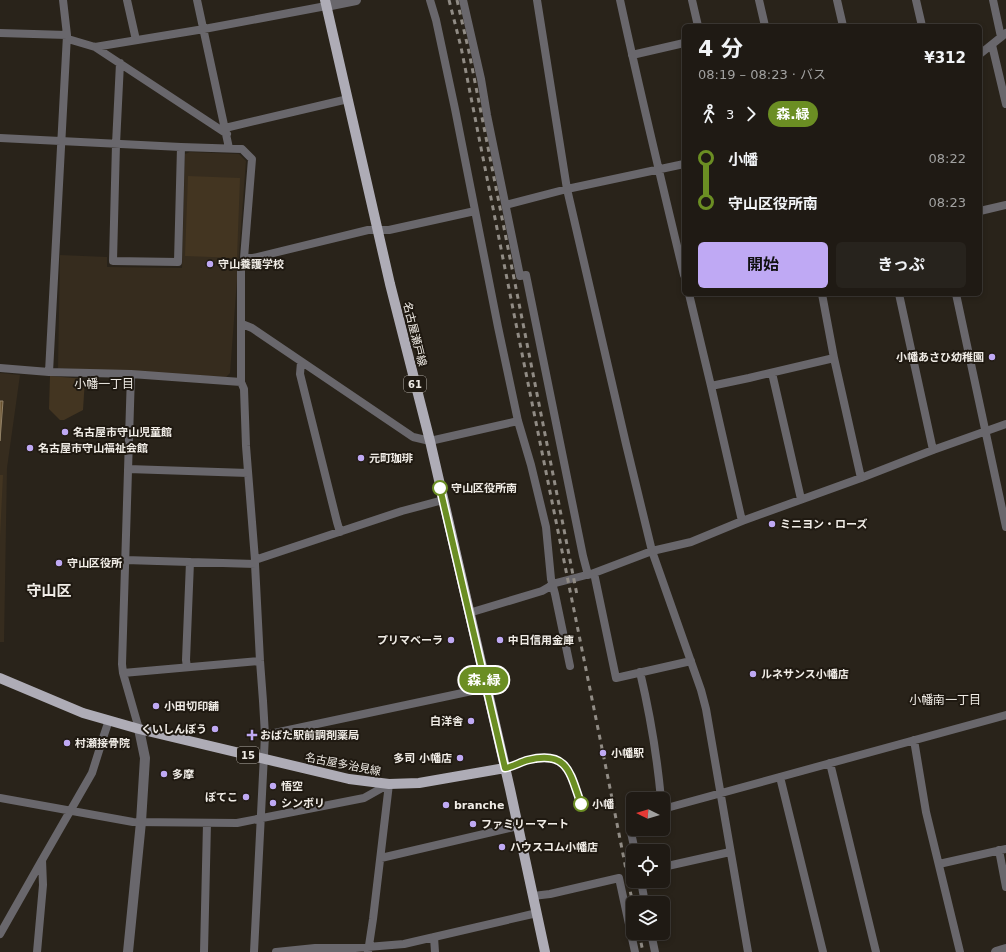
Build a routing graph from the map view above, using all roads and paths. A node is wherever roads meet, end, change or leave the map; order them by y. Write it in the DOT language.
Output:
graph roads {
  1 [pos="63,0"];
  2 [pos="127,0"];
  3 [pos="197,0"];
  4 [pos="356,0"];
  5 [pos="430,0"];
  6 [pos="463,0"];
  7 [pos="537,0"];
  8 [pos="620,0"];
  9 [pos="692,0"];
  10 [pos="759,0"];
  11 [pos="837,0"];
  12 [pos="916,0"];
  13 [pos="993,0"];
  14 [pos="326,3"];
  15 [pos="698,24"];
  16 [pos="763,24"];
  17 [pos="843,24"];
  18 [pos="922,24"];
  19 [pos="204,28"];
  20 [pos="0,33"];
  21 [pos="1003,35"];
  22 [pos="68,37"];
  23 [pos="136,40"];
  24 [pos="682,43"];
  25 [pos="992,44"];
  26 [pos="94,47"];
  27 [pos="982,52"];
  28 [pos="632,55"];
  29 [pos="120,63"];
  30 [pos="348,99"];
  31 [pos="1006,104"];
  32 [pos="226,131"];
  33 [pos="0,138"];
  34 [pos="62,141"];
  35 [pos="116,144"];
  36 [pos="181,147"];
  37 [pos="229,148"];
  38 [pos="682,164"];
  39 [pos="658,170"];
  40 [pos="567,189"];
  41 [pos="506,205"];
  42 [pos="1006,205"];
  43 [pos="475,211"];
  44 [pos="982,211"];
  45 [pos="378,230"];
  46 [pos="244,258"];
  47 [pos="682,267"];
  48 [pos="689,296"];
  49 [pos="822,296"];
  50 [pos="899,296"];
  51 [pos="956,296"];
  52 [pos="242,324"];
  53 [pos="834,358"];
  54 [pos="300,362"];
  55 [pos="0,368"];
  56 [pos="50,372"];
  57 [pos="772,373"];
  58 [pos="131,374"];
  59 [pos="242,382"];
  60 [pos="711,386"];
  61 [pos="518,421"];
  62 [pos="1006,424"];
  63 [pos="986,432"];
  64 [pos="430,441"];
  65 [pos="933,450"];
  66 [pos="128,469"];
  67 [pos="248,473"];
  68 [pos="861,478"];
  69 [pos="801,499"];
  70 [pos="443,500"];
  71 [pos="742,521"];
  72 [pos="1006,527"];
  73 [pos="340,532"];
  74 [pos="652,551"];
  75 [pos="125,560"];
  76 [pos="190,562"];
  77 [pos="255,562"];
  78 [pos="591,574"];
  79 [pos="552,584"];
  80 [pos="469,613"];
  81 [pos="260,661"];
  82 [pos="691,661"];
  83 [pos="570,666"];
  84 [pos="187,667"];
  85 [pos="640,672"];
  86 [pos="123,673"];
  87 [pos="0,678"];
  88 [pos="486,688"];
  89 [pos="1006,715"];
  90 [pos="109,720"];
  91 [pos="139,729"];
  92 [pos="265,735"];
  93 [pos="914,740"];
  94 [pos="263,759"];
  95 [pos="830,764"];
  96 [pos="507,768"];
  97 [pos="780,777"];
  98 [pos="389,784"];
  99 [pos="660,792"];
  100 [pos="720,793"];
  101 [pos="0,798"];
  102 [pos="670,807"];
  103 [pos="71,810"];
  104 [pos="260,819"];
  105 [pos="141,822"];
  106 [pos="207,823"];
  107 [pos="518,826"];
  108 [pos="1002,850"];
  109 [pos="730,852"];
  110 [pos="381,858"];
  111 [pos="42,860"];
  112 [pos="939,864"];
  113 [pos="670,865"];
  114 [pos="1006,887"];
  115 [pos="533,896"];
  116 [pos="537,913"];
  117 [pos="0,934"];
  118 [pos="434,936"];
  119 [pos="652,940"];
  120 [pos="368,950"];
  121 [pos="1006,950"];
  122 [pos="37,952"];
  123 [pos="128,952"];
  124 [pos="204,952"];
  125 [pos="254,952"];
  126 [pos="276,952"];
  127 [pos="435,952"];
  128 [pos="546,952"];
  129 [pos="635,952"];
  130 [pos="656,952"];
  131 [pos="748,952"];
  132 [pos="823,952"];
  133 [pos="876,952"];
  134 [pos="960,952"];
  135 [pos="996,952"];
  1 -- 22 [label="street"];
  2 -- 23 [label="street"];
  3 -- 19 [label="street"];
  4 -- 14 [label="street"];
  5 -- 43 [label="street"];
  6 -- 41 [label="street"];
  7 -- 40 [label="street"];
  8 -- 28 [label="street"];
  9 -- 15 [label="street"];
  10 -- 16 [label="street"];
  11 -- 17 [label="street"];
  12 -- 18 [label="street"];
  13 -- 21 [label="street"];
  14 -- 19 [label="street"];
  14 -- 30 [label="main road, 名古屋瀬戸線 / 61"];
  19 -- 23 [label="street"];
  19 -- 32 [label="street"];
  20 -- 22 [label="street"];
  21 -- 25 [label="street"];
  22 -- 26 [label="street"];
  22 -- 34 [label="street"];
  23 -- 26 [label="street"];
  24 -- 28 [label="street"];
  25 -- 27 [label="street"];
  25 -- 31 [label="street"];
  26 -- 29 [label="street"];
  28 -- 39 [label="street"];
  29 -- 32 [label="street"];
  29 -- 35 [label="street"];
  30 -- 32 [label="street"];
  30 -- 45 [label="main road, 名古屋瀬戸線 / 61"];
  32 -- 37 [label="street"];
  33 -- 34 [label="street"];
  34 -- 35 [label="street"];
  34 -- 56 [label="street"];
  35 -- 36 [label="street"];
  35 -- 36 [label="street"];
  36 -- 37 [label="street"];
  37 -- 46 [label="street"];
  38 -- 39 [label="street"];
  39 -- 40 [label="street"];
  39 -- 47 [label="street"];
  40 -- 41 [label="street"];
  40 -- 74 [label="street"];
  41 -- 78 [label="street"];
  42 -- 44 [label="street"];
  43 -- 45 [label="street"];
  43 -- 61 [label="street"];
  45 -- 46 [label="street"];
  45 -- 64 [label="main road, 名古屋瀬戸線 / 61"];
  46 -- 52 [label="street"];
  48 -- 60 [label="street"];
  49 -- 53 [label="street"];
  50 -- 65 [label="street"];
  51 -- 63 [label="street"];
  52 -- 54 [label="street"];
  52 -- 59 [label="street"];
  53 -- 57 [label="street"];
  53 -- 68 [label="street"];
  54 -- 64 [label="street"];
  54 -- 73 [label="street"];
  55 -- 56 [label="street"];
  56 -- 58 [label="street"];
  57 -- 60 [label="street"];
  57 -- 69 [label="street"];
  58 -- 59 [label="street"];
  58 -- 66 [label="street"];
  59 -- 67 [label="street"];
  60 -- 71 [label="street"];
  61 -- 64 [label="street"];
  61 -- 79 [label="street"];
  62 -- 63 [label="street"];
  63 -- 65 [label="street"];
  63 -- 72 [label="street"];
  64 -- 70 [label="main road, 名古屋瀬戸線 / 61"];
  65 -- 68 [label="street"];
  66 -- 67 [label="street"];
  66 -- 75 [label="street"];
  67 -- 77 [label="street"];
  68 -- 69 [label="street"];
  69 -- 71 [label="street"];
  70 -- 73 [label="street"];
  70 -- 80 [label="main road, 名古屋瀬戸線 / 61"];
  71 -- 74 [label="street"];
  73 -- 77 [label="street"];
  74 -- 78 [label="street"];
  74 -- 82 [label="street"];
  75 -- 76 [label="street"];
  75 -- 86 [label="street"];
  76 -- 77 [label="street"];
  76 -- 84 [label="street"];
  77 -- 81 [label="street"];
  78 -- 79 [label="street"];
  78 -- 85 [label="street"];
  79 -- 80 [label="street"];
  79 -- 83 [label="street"];
  80 -- 88 [label="main road, 名古屋瀬戸線 / 61"];
  81 -- 84 [label="street"];
  81 -- 92 [label="street"];
  82 -- 85 [label="street"];
  82 -- 100 [label="street"];
  84 -- 86 [label="street"];
  85 -- 99 [label="street"];
  86 -- 91 [label="street"];
  87 -- 90 [label="main road, 名古屋多治見線 / 15"];
  88 -- 92 [label="street"];
  88 -- 96 [label="main road, 名古屋瀬戸線 / 61"];
  89 -- 93 [label="street"];
  90 -- 91 [label="main road, 名古屋多治見線 / 15"];
  90 -- 103 [label="street"];
  91 -- 94 [label="main road, 名古屋多治見線 / 15"];
  91 -- 105 [label="street"];
  92 -- 94 [label="street"];
  93 -- 95 [label="street"];
  93 -- 112 [label="street"];
  94 -- 98 [label="main road, 名古屋多治見線 / 15"];
  94 -- 104 [label="street"];
  95 -- 97 [label="street"];
  95 -- 133 [label="street"];
  96 -- 98 [label="main road, 名古屋多治見線 / 15"];
  96 -- 107 [label="main road"];
  97 -- 100 [label="street"];
  97 -- 132 [label="street"];
  98 -- 104 [label="street"];
  98 -- 110 [label="street"];
  100 -- 102 [label="street"];
  100 -- 109 [label="street"];
  101 -- 103 [label="street"];
  103 -- 105 [label="street"];
  103 -- 111 [label="street"];
  104 -- 106 [label="street"];
  104 -- 125 [label="street"];
  105 -- 106 [label="street"];
  105 -- 123 [label="street"];
  106 -- 124 [label="street"];
  107 -- 110 [label="street"];
  107 -- 115 [label="main road"];
  108 -- 112 [label="street"];
  108 -- 114 [label="street"];
  109 -- 113 [label="street"];
  109 -- 131 [label="street"];
  110 -- 120 [label="street"];
  111 -- 117 [label="street"];
  111 -- 122 [label="street"];
  112 -- 134 [label="street"];
  115 -- 116 [label="main road"];
  115 -- 129 [label="street"];
  116 -- 118 [label="street"];
  116 -- 128 [label="main road"];
  118 -- 120 [label="street"];
  118 -- 127 [label="street"];
  119 -- 130 [label="street"];
  120 -- 126 [label="street"];
  121 -- 135 [label="street"];
}
